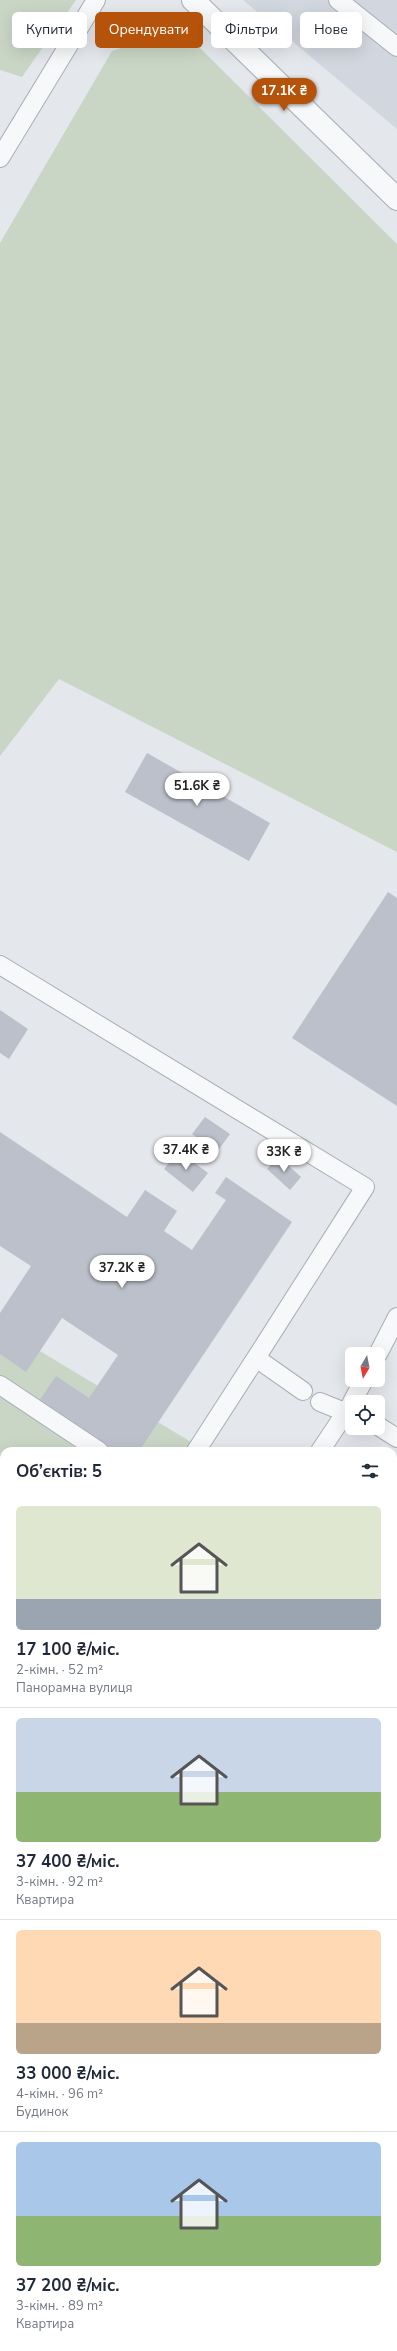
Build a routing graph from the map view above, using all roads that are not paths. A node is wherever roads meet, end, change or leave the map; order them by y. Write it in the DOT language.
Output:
graph roads {
  1 [pos="96,0"];
  2 [pos="193,0"];
  3 [pos="338,0"];
  4 [pos="397,47"];
  5 [pos="0,158"];
  6 [pos="397,199"];
  7 [pos="0,965"];
  8 [pos="397,1317"];
  9 [pos="382,1347"];
  10 [pos="256,1358"];
  11 [pos="0,1385"];
  12 [pos="303,1391"];
  13 [pos="320,1402"];
  14 [pos="345,1407"];
  15 [pos="345,1416"];
  16 [pos="385,1430"];
  17 [pos="397,1438"];
  18 [pos="92,1447"];
  19 [pos="199,1447"];
  20 [pos="323,1447"];
  1 -- 5 [label="lane"];
  2 -- 6 [label="street"];
  3 -- 4 [label="lane"];
  7 -- 10 [label="lane"];
  8 -- 9 [label="lane"];
  10 -- 12 [label="lane"];
  10 -- 19 [label="lane"];
  11 -- 18 [label="lane"];
  13 -- 14 [label="lane"];
  15 -- 20 [label="lane"];
  16 -- 17 [label="lane"];
}
